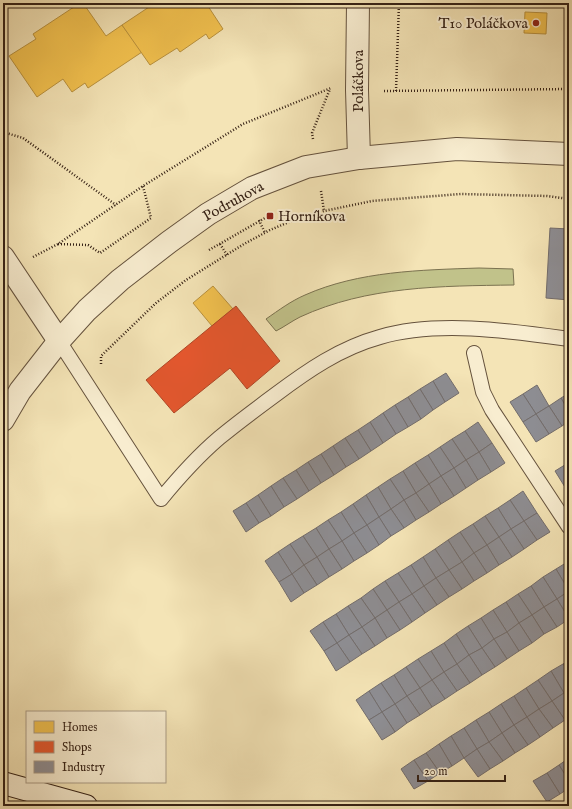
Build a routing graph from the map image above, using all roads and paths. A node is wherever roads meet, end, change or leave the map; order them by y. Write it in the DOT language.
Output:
graph roads {
  1 [pos="358,3"];
  2 [pos="399,3"];
  3 [pos="569,80"];
  4 [pos="569,89"];
  5 [pos="357,90"];
  6 [pos="396,91"];
  7 [pos="3,132"];
  8 [pos="569,154"];
  9 [pos="359,158"];
  10 [pos="143,186"];
  11 [pos="569,199"];
  12 [pos="116,205"];
  13 [pos="265,218"];
  14 [pos="259,220"];
  15 [pos="265,233"];
  16 [pos="58,244"];
  17 [pos="220,244"];
  18 [pos="209,250"];
  19 [pos="227,255"];
  20 [pos="7,263"];
  21 [pos="569,339"];
  22 [pos="59,341"];
  23 [pos="474,354"];
  24 [pos="100,368"];
  25 [pos="3,420"];
  26 [pos="569,527"];
  27 [pos="3,783"];
  28 [pos="86,806"];
  1 -- 5 [label="street, Poláčkova"];
  2 -- 6 [label="path"];
  3 -- 4 [label="path"];
  4 -- 6 [label="path"];
  5 -- 6 [label="path"];
  5 -- 9 [label="street, Poláčkova"];
  5 -- 10 [label="path"];
  7 -- 12 [label="path"];
  8 -- 9 [label="street, Podruhova"];
  9 -- 22 [label="street, Podruhova"];
  10 -- 12 [label="path"];
  10 -- 16 [label="path"];
  11 -- 15 [label="path"];
  12 -- 16 [label="path"];
  13 -- 14 [label="path"];
  14 -- 15 [label="path"];
  14 -- 17 [label="path"];
  15 -- 19 [label="path"];
  16 -- 20 [label="path"];
  17 -- 18 [label="path"];
  17 -- 19 [label="path"];
  19 -- 24 [label="path"];
  20 -- 22 [label="street"];
  21 -- 22 [label="lane"];
  22 -- 25 [label="street, Podruhova"];
  23 -- 26 [label="lane"];
  27 -- 28 [label="street"];
}
